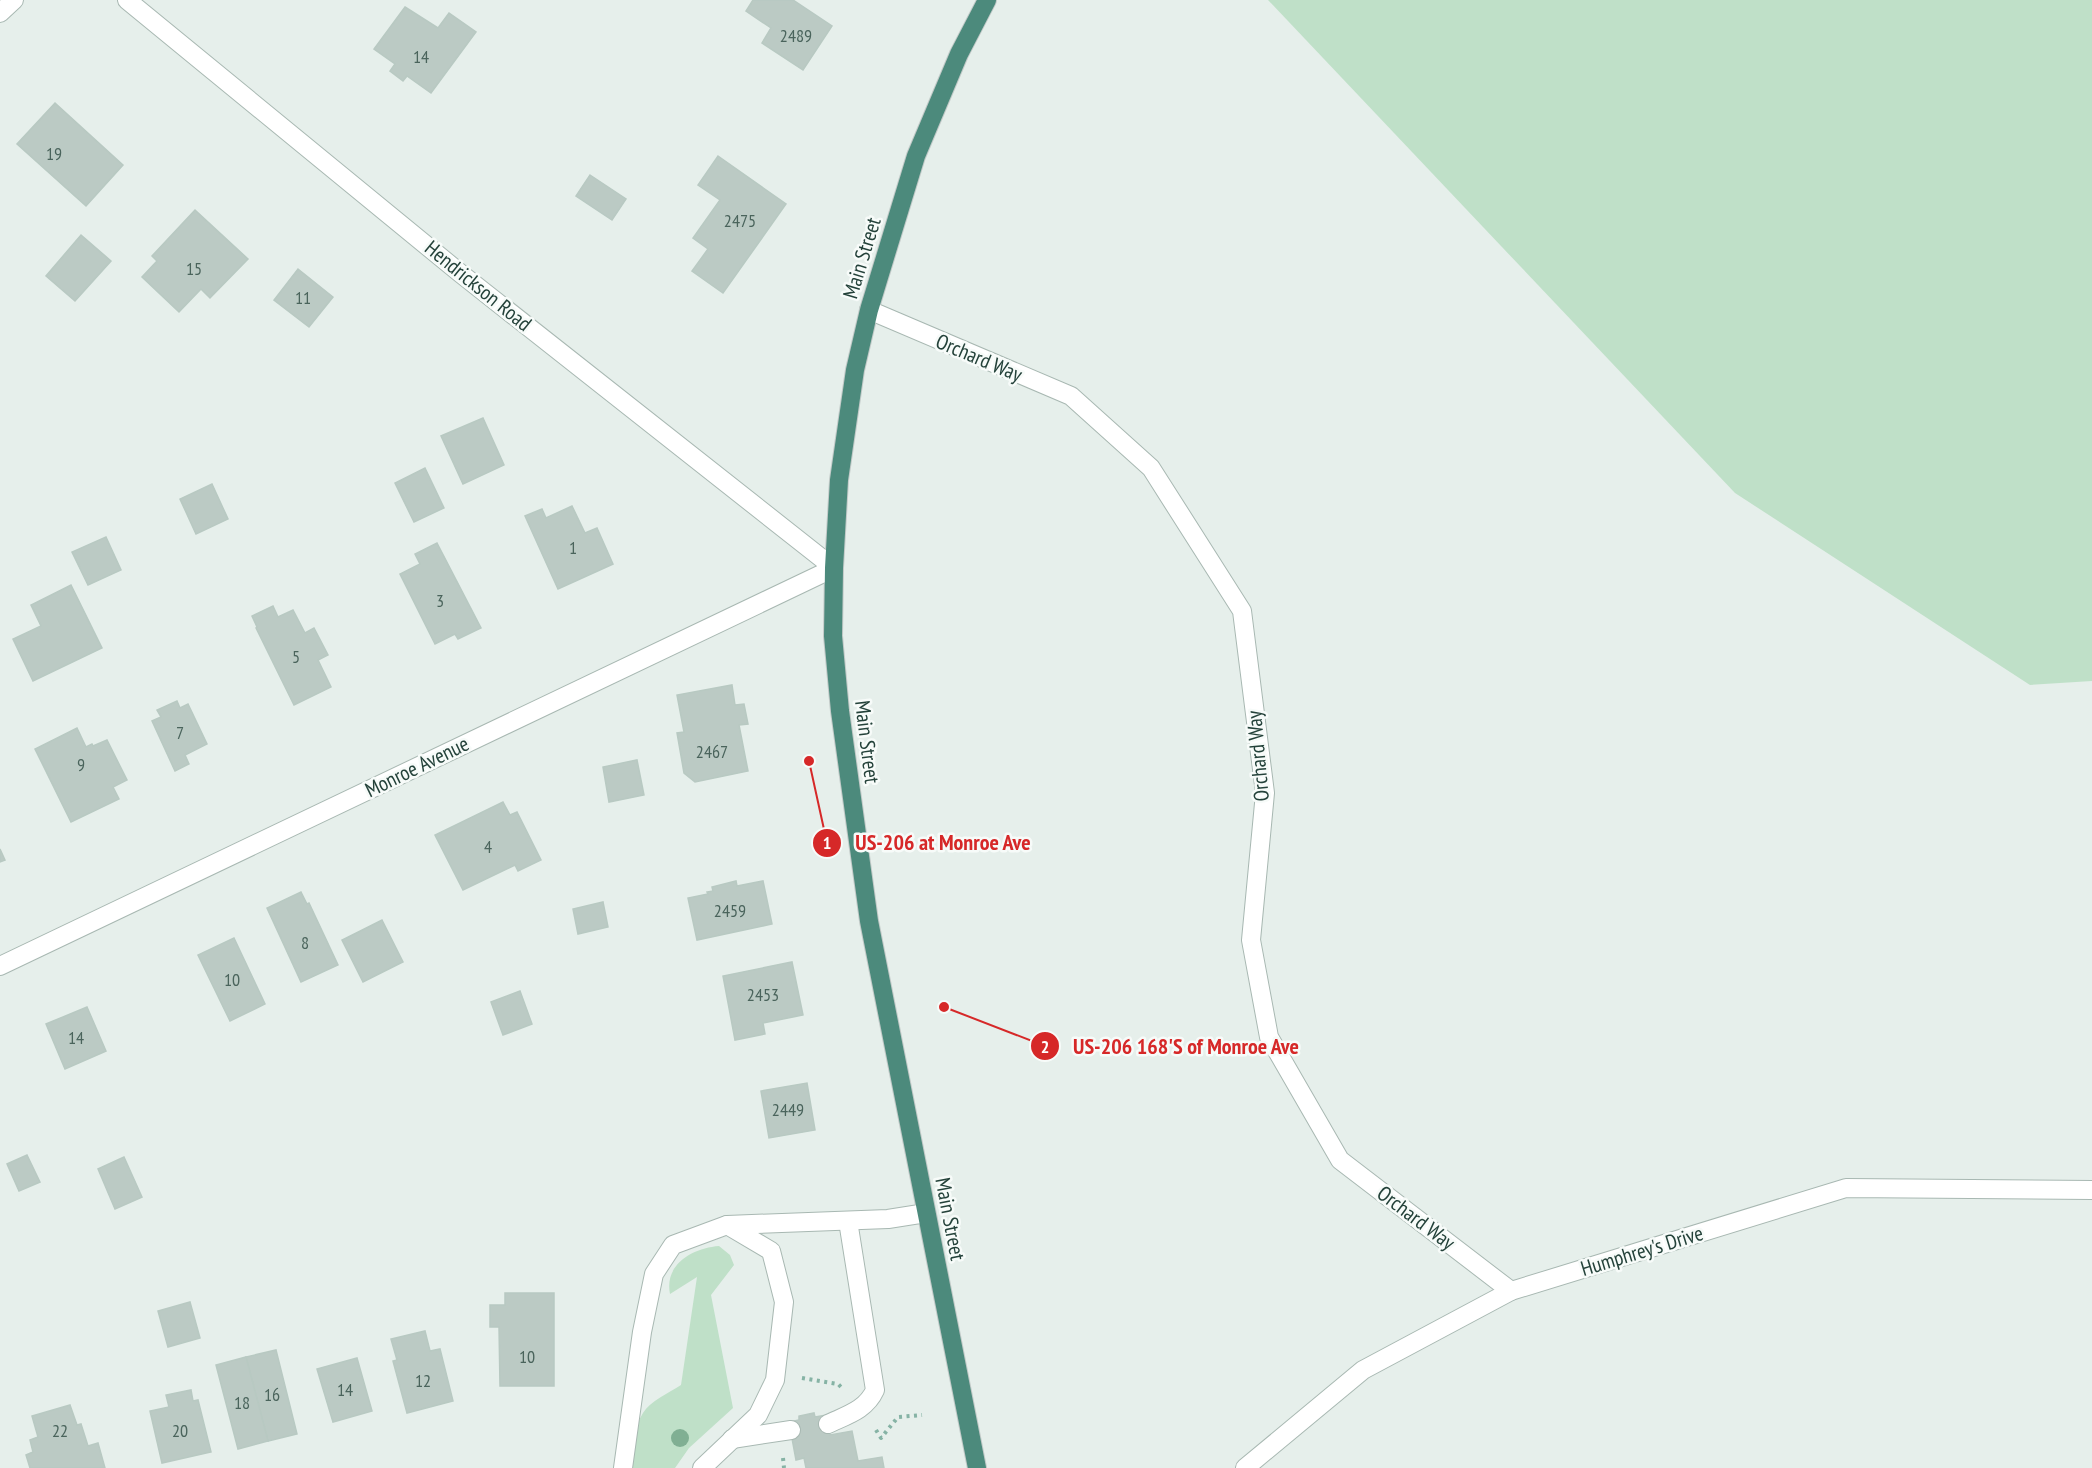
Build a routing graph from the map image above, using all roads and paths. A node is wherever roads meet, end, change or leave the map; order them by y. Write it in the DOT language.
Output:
graph roads {
  1 [pos="14,0"];
  2 [pos="127,0"];
  3 [pos="987,0"];
  4 [pos="0,13"];
  5 [pos="869,310"];
  6 [pos="834,568"];
  7 [pos="0,966"];
  8 [pos="2092,1190"];
  9 [pos="926,1213"];
  10 [pos="849,1221"];
  11 [pos="727,1225"];
  12 [pos="1512,1291"];
  13 [pos="922,1414"];
  14 [pos="828,1424"];
  15 [pos="873,1425"];
  16 [pos="790,1430"];
  17 [pos="732,1439"];
  18 [pos="623,1468"];
  19 [pos="702,1468"];
  20 [pos="977,1468"];
  21 [pos="1245,1468"];
  1 -- 4 [label="street"];
  2 -- 6 [label="street, Hendrickson Road"];
  3 -- 5 [label="highway, Main Street"];
  5 -- 6 [label="highway, Main Street"];
  5 -- 12 [label="street, Orchard Way"];
  6 -- 7 [label="street, Monroe Avenue"];
  6 -- 9 [label="highway, Main Street"];
  8 -- 12 [label="street, Humphrey's Drive"];
  9 -- 10 [label="street"];
  9 -- 20 [label="highway, Main Street"];
  10 -- 11 [label="street"];
  10 -- 14 [label="street"];
  11 -- 17 [label="street"];
  11 -- 18 [label="street"];
  12 -- 21 [label="street, Humphrey's Drive"];
  13 -- 15 [label="path"];
  16 -- 17 [label="street"];
  17 -- 19 [label="street"];
}
